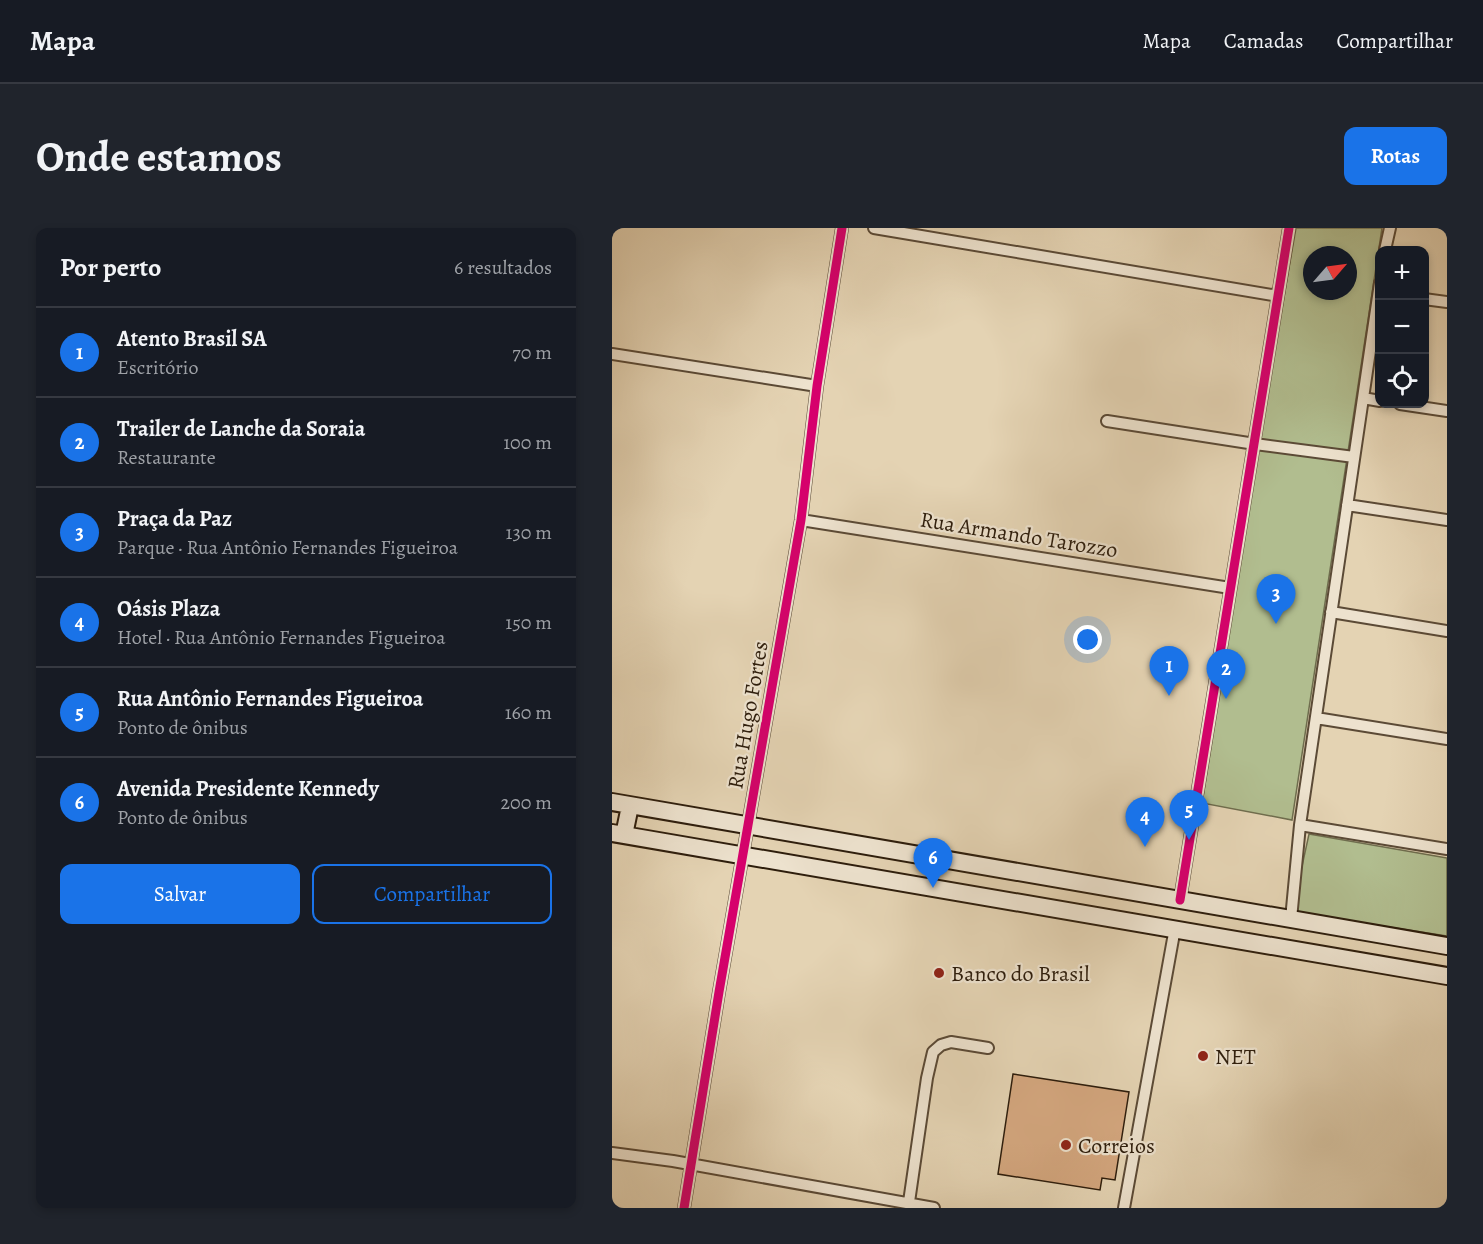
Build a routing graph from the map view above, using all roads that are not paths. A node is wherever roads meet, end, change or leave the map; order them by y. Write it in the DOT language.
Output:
graph roads {
  1 [pos="842,228"];
  2 [pos="874,228"];
  3 [pos="1289,228"];
  4 [pos="1390,228"];
  5 [pos="1387,246"];
  6 [pos="1278,296"];
  7 [pos="1377,300"];
  8 [pos="1429,300"];
  9 [pos="1447,302"];
  10 [pos="612,354"];
  11 [pos="817,386"];
  12 [pos="1363,398"];
  13 [pos="1375,399"];
  14 [pos="1427,408"];
  15 [pos="1447,411"];
  16 [pos="1107,422"];
  17 [pos="1255,444"];
  18 [pos="1354,457"];
  19 [pos="1347,505"];
  20 [pos="801,520"];
  21 [pos="1447,520"];
  22 [pos="1230,588"];
  23 [pos="1331,612"];
  24 [pos="1447,631"];
  25 [pos="1316,718"];
  26 [pos="1447,739"];
  27 [pos="612,802"];
  28 [pos="630,806"];
  29 [pos="1300,825"];
  30 [pos="747,826"];
  31 [pos="618,834"];
  32 [pos="1447,849"];
  33 [pos="743,855"];
  34 [pos="1002,869"];
  35 [pos="997,898"];
  36 [pos="1179,900"];
  37 [pos="1291,919"];
  38 [pos="1174,928"];
  39 [pos="1280,946"];
  40 [pos="1447,946"];
  41 [pos="1447,976"];
  42 [pos="988,1048"];
  43 [pos="612,1153"];
  44 [pos="690,1165"];
  45 [pos="909,1202"];
  46 [pos="684,1208"];
  47 [pos="934,1208"];
  48 [pos="1124,1208"];
  1 -- 11 [label="street, Rua Hugo Fortes"];
  2 -- 6 [label="street"];
  3 -- 6 [label="street"];
  4 -- 5 [label="street"];
  6 -- 17 [label="street"];
  7 -- 12 [label="street"];
  8 -- 9 [label="street"];
  10 -- 11 [label="street"];
  11 -- 20 [label="street, Rua Hugo Fortes"];
  12 -- 13 [label="street"];
  12 -- 18 [label="street"];
  14 -- 15 [label="street"];
  16 -- 17 [label="street"];
  17 -- 18 [label="street"];
  17 -- 22 [label="street"];
  18 -- 19 [label="street"];
  19 -- 21 [label="street"];
  19 -- 23 [label="street"];
  20 -- 22 [label="street, Rua Armando Tarozzo"];
  20 -- 30 [label="street, Rua Hugo Fortes"];
  22 -- 36 [label="street"];
  23 -- 24 [label="street"];
  23 -- 25 [label="street"];
  25 -- 26 [label="street"];
  25 -- 29 [label="street"];
  27 -- 28 [label="main road"];
  28 -- 30 [label="main road"];
  28 -- 31 [label="main road"];
  29 -- 32 [label="street"];
  29 -- 37 [label="street"];
  30 -- 33 [label="street, Rua Hugo Fortes"];
  30 -- 34 [label="main road"];
  31 -- 33 [label="main road"];
  33 -- 35 [label="main road"];
  33 -- 44 [label="street, Rua Hugo Fortes"];
  34 -- 35 [label="main road"];
  34 -- 36 [label="main road"];
  35 -- 38 [label="main road"];
  36 -- 37 [label="main road"];
  36 -- 38 [label="main road"];
  37 -- 39 [label="main road"];
  37 -- 40 [label="main road"];
  38 -- 39 [label="main road"];
  38 -- 48 [label="street"];
  39 -- 41 [label="main road"];
  42 -- 45 [label="street"];
  43 -- 44 [label="street"];
  44 -- 45 [label="street"];
  44 -- 46 [label="street, Rua Hugo Fortes"];
  45 -- 47 [label="street"];
}
